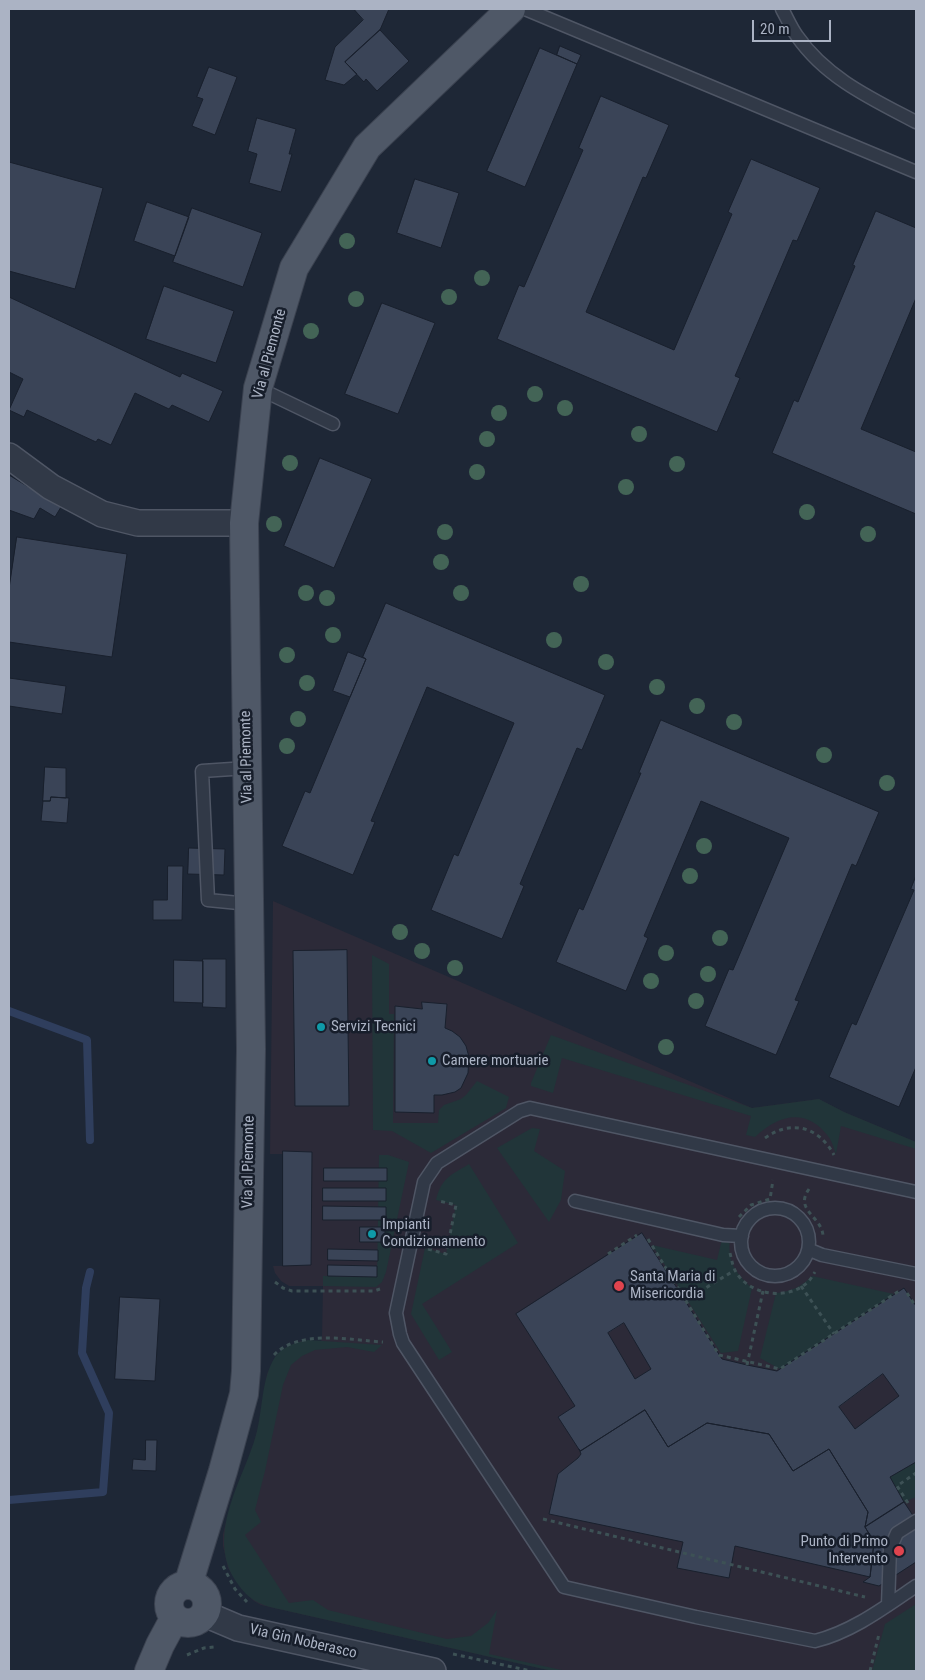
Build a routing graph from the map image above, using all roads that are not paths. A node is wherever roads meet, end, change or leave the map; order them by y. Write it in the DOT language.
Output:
graph roads {
  1 [pos="511,9"];
  2 [pos="525,9"];
  3 [pos="782,9"];
  4 [pos="916,122"];
  5 [pos="916,172"];
  6 [pos="258,388"];
  7 [pos="333,424"];
  8 [pos="9,456"];
  9 [pos="244,523"];
  10 [pos="247,768"];
  11 [pos="249,904"];
  12 [pos="916,1192"];
  13 [pos="575,1201"];
  14 [pos="736,1236"];
  15 [pos="816,1253"];
  16 [pos="916,1274"];
  17 [pos="916,1521"];
  18 [pos="188,1585"];
  19 [pos="916,1586"];
  20 [pos="888,1605"];
  21 [pos="205,1614"];
  22 [pos="174,1618"];
  23 [pos="439,1662"];
  24 [pos="149,1671"];
  1 -- 6 [label="main road, Via al Piemonte"];
  2 -- 5 [label="lane"];
  3 -- 4 [label="lane"];
  6 -- 7 [label="lane"];
  6 -- 9 [label="main road, Via al Piemonte"];
  8 -- 9 [label="street"];
  9 -- 10 [label="main road, Via al Piemonte"];
  10 -- 11 [label="main road, Via al Piemonte"];
  10 -- 11 [label="lane"];
  11 -- 18 [label="main road, Via al Piemonte"];
  12 -- 20 [label="lane"];
  13 -- 14 [label="lane"];
  14 -- 15 [label="lane"];
  14 -- 15 [label="lane"];
  15 -- 16 [label="lane"];
  17 -- 20 [label="lane"];
  18 -- 21 [label="main road"];
  18 -- 22 [label="main road"];
  19 -- 20 [label="lane"];
  21 -- 22 [label="main road"];
  21 -- 23 [label="street, Via Gin Noberasco"];
  22 -- 24 [label="main road"];
}
